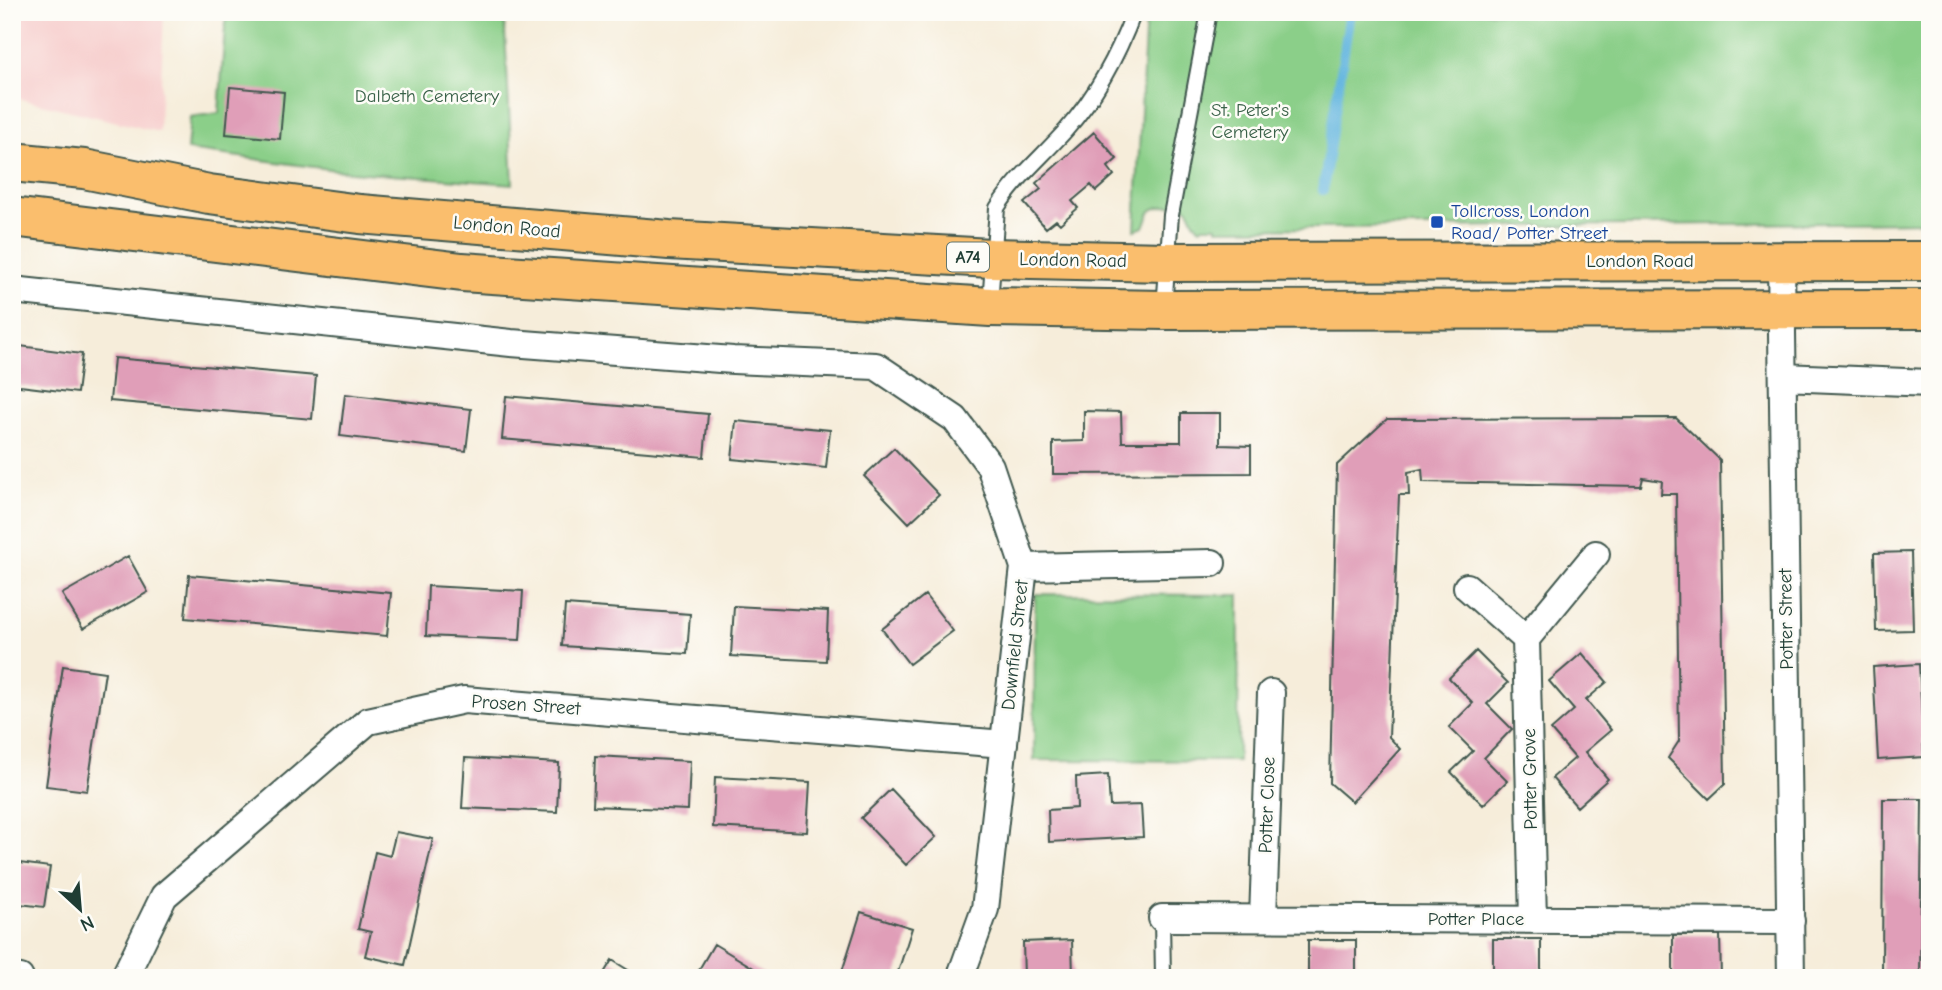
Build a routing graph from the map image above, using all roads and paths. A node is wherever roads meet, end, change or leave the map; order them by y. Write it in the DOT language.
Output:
graph roads {
  1 [pos="1134,12"];
  2 [pos="1209,12"];
  3 [pos="12,162"];
  4 [pos="360,214"];
  5 [pos="12,217"];
  6 [pos="992,258"];
  7 [pos="355,259"];
  8 [pos="1781,261"];
  9 [pos="1930,261"];
  10 [pos="1166,262"];
  11 [pos="12,290"];
  12 [pos="990,307"];
  13 [pos="1782,308"];
  14 [pos="1930,309"];
  15 [pos="1164,310"];
  16 [pos="1783,377"];
  17 [pos="1930,383"];
  18 [pos="1596,555"];
  19 [pos="1212,563"];
  20 [pos="1024,567"];
  21 [pos="1467,587"];
  22 [pos="1527,639"];
  23 [pos="1270,693"];
  24 [pos="1004,744"];
  25 [pos="1162,918"];
  26 [pos="1263,918"];
  27 [pos="1533,920"];
  28 [pos="1791,921"];
  29 [pos="12,977"];
  30 [pos="20,978"];
  31 [pos="124,978"];
  32 [pos="960,978"];
  33 [pos="1164,978"];
  34 [pos="1791,978"];
  1 -- 6 [label="lane"];
  2 -- 10 [label="lane"];
  3 -- 4 [label="main road, London Road / A74"];
  4 -- 6 [label="main road, London Road / A74"];
  4 -- 7 [label="main road"];
  5 -- 7 [label="main road"];
  6 -- 10 [label="main road, London Road / A74"];
  6 -- 12 [label="lane"];
  7 -- 12 [label="main road"];
  8 -- 9 [label="main road, London Road / A74"];
  8 -- 10 [label="main road, London Road / A74"];
  8 -- 13 [label="street, Potter Street"];
  10 -- 15 [label="lane"];
  11 -- 20 [label="street, Downfield Street"];
  12 -- 15 [label="main road"];
  13 -- 14 [label="main road"];
  13 -- 15 [label="main road"];
  13 -- 16 [label="street, Potter Street"];
  16 -- 17 [label="street"];
  16 -- 28 [label="street, Potter Street"];
  18 -- 22 [label="street"];
  19 -- 20 [label="street"];
  20 -- 24 [label="street, Downfield Street"];
  21 -- 22 [label="street"];
  22 -- 27 [label="street, Potter Grove"];
  23 -- 26 [label="street, Potter Close"];
  24 -- 31 [label="street, Prosen Street"];
  24 -- 32 [label="street, Downfield Street"];
  25 -- 26 [label="street, Potter Place"];
  25 -- 33 [label="lane"];
  26 -- 27 [label="street, Potter Place"];
  27 -- 28 [label="street, Potter Place"];
  28 -- 34 [label="street, Potter Street"];
  29 -- 30 [label="street"];
}
